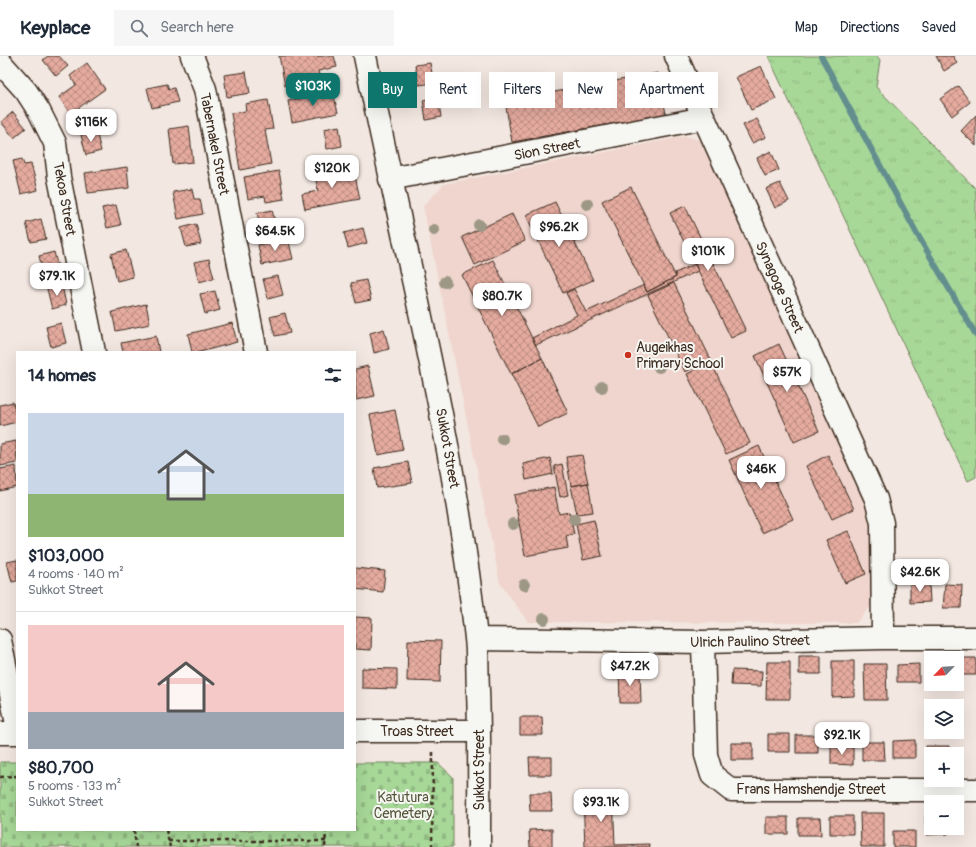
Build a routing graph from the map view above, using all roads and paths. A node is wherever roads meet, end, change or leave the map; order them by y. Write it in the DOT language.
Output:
graph roads {
  1 [pos="192,56"];
  2 [pos="366,56"];
  3 [pos="676,56"];
  4 [pos="0,62"];
  5 [pos="704,118"];
  6 [pos="390,179"];
  7 [pos="94,351"];
  8 [pos="256,351"];
  9 [pos="883,638"];
  10 [pos="976,638"];
  11 [pos="476,639"];
  12 [pos="0,640"];
  13 [pos="703,642"];
  14 [pos="16,719"];
  15 [pos="356,731"];
  16 [pos="435,731"];
  17 [pos="479,731"];
  18 [pos="0,733"];
  19 [pos="16,733"];
  20 [pos="16,776"];
  21 [pos="0,777"];
  22 [pos="976,790"];
  23 [pos="134,831"];
  24 [pos="166,831"];
  25 [pos="326,831"];
  26 [pos="168,841"];
  27 [pos="326,841"];
  28 [pos="136,847"];
  29 [pos="170,847"];
  30 [pos="325,847"];
  31 [pos="432,847"];
  32 [pos="479,847"];
  1 -- 8 [label="street, Tabernakel Street"];
  2 -- 6 [label="street, Sukkot Street"];
  3 -- 5 [label="street, Synagoge Street"];
  4 -- 7 [label="street, Tekoa Street"];
  5 -- 6 [label="street, Sion Street"];
  5 -- 9 [label="street, Synagoge Street"];
  6 -- 11 [label="street, Sukkot Street"];
  9 -- 10 [label="street, Ulrich Paulino Street"];
  9 -- 13 [label="street, Ulrich Paulino Street"];
  11 -- 13 [label="street, Ulrich Paulino Street"];
  11 -- 17 [label="street, Sukkot Street"];
  12 -- 14 [label="street"];
  13 -- 22 [label="street, Frans Hamshendje Street"];
  15 -- 16 [label="street, Troas Street"];
  16 -- 17 [label="street, Troas Street"];
  16 -- 31 [label="path"];
  17 -- 32 [label="street, Sukkot Street"];
  18 -- 19 [label="street"];
  20 -- 21 [label="path"];
  23 -- 28 [label="path"];
  24 -- 26 [label="path"];
  25 -- 27 [label="path"];
  26 -- 27 [label="path"];
  26 -- 29 [label="path"];
  27 -- 30 [label="path"];
}
